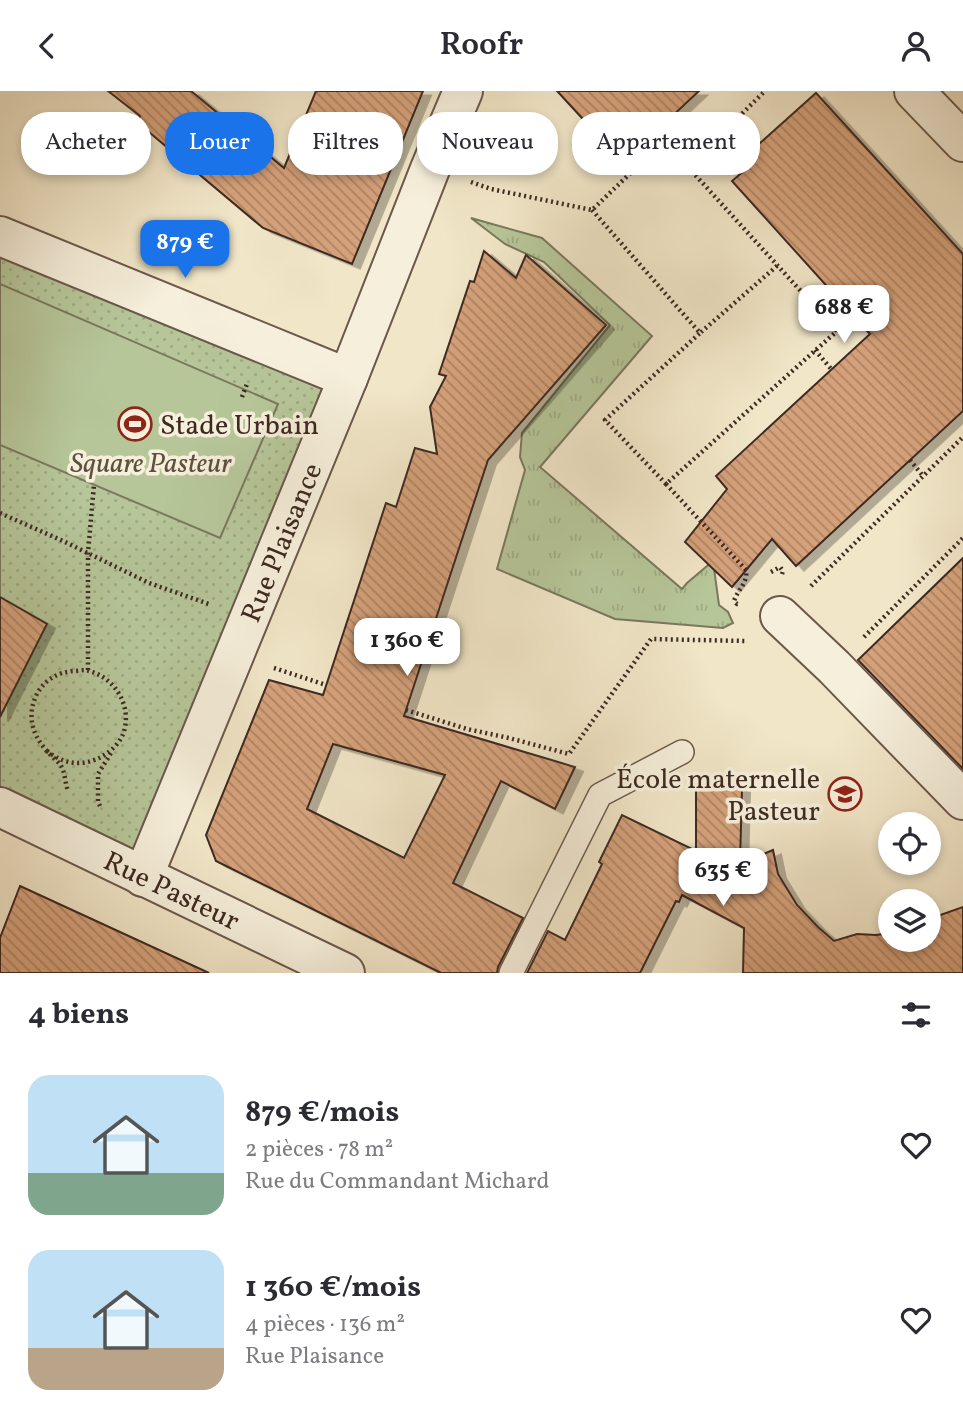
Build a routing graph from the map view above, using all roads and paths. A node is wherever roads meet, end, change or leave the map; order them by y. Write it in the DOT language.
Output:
graph roads {
  1 [pos="463,91"];
  2 [pos="765,91"];
  3 [pos="914,91"];
  4 [pos="454,112"];
  5 [pos="744,112"];
  6 [pos="963,142"];
  7 [pos="428,175"];
  8 [pos="448,175"];
  9 [pos="629,175"];
  10 [pos="695,175"];
  11 [pos="592,210"];
  12 [pos="0,236"];
  13 [pos="778,265"];
  14 [pos="700,333"];
  15 [pos="816,350"];
  16 [pos="832,370"];
  17 [pos="348,378"];
  18 [pos="963,437"];
  19 [pos="910,460"];
  20 [pos="923,476"];
  21 [pos="94,484"];
  22 [pos="666,484"];
  23 [pos="0,513"];
  24 [pos="963,538"];
  25 [pos="88,553"];
  26 [pos="768,574"];
  27 [pos="782,577"];
  28 [pos="747,597"];
  29 [pos="780,616"];
  30 [pos="249,618"];
  31 [pos="234,655"];
  32 [pos="834,667"];
  33 [pos="88,670"];
  34 [pos="327,685"];
  35 [pos="405,709"];
  36 [pos="113,749"];
  37 [pos="682,752"];
  38 [pos="963,800"];
  39 [pos="0,807"];
  40 [pos="130,870"];
  41 [pos="345,973"];
  42 [pos="511,973"];
  1 -- 4 [label="street, Rue Plaisance"];
  2 -- 5 [label="path"];
  3 -- 6 [label="street"];
  7 -- 17 [label="street, Rue Plaisance"];
  8 -- 11 [label="path"];
  9 -- 11 [label="path"];
  10 -- 13 [label="path"];
  11 -- 14 [label="path"];
  12 -- 17 [label="street"];
  13 -- 14 [label="path"];
  13 -- 15 [label="path"];
  14 -- 22 [label="path"];
  15 -- 16 [label="path"];
  15 -- 22 [label="path"];
  17 -- 30 [label="street, Rue Plaisance"];
  18 -- 20 [label="path"];
  19 -- 20 [label="path"];
  20 -- 29 [label="path"];
  21 -- 25 [label="path"];
  22 -- 28 [label="path"];
  23 -- 25 [label="path"];
  24 -- 32 [label="path"];
  25 -- 30 [label="path"];
  25 -- 33 [label="path"];
  26 -- 27 [label="path"];
  29 -- 32 [label="street"];
  29 -- 35 [label="path"];
  30 -- 31 [label="street, Rue Plaisance"];
  31 -- 34 [label="path"];
  31 -- 40 [label="street, Rue Plaisance"];
  32 -- 38 [label="street"];
  33 -- 36 [label="path"];
  33 -- 36 [label="path"];
  36 -- 40 [label="path"];
  37 -- 42 [label="lane"];
  39 -- 40 [label="street, Rue Pasteur"];
  40 -- 41 [label="street, Rue Pasteur"];
}
